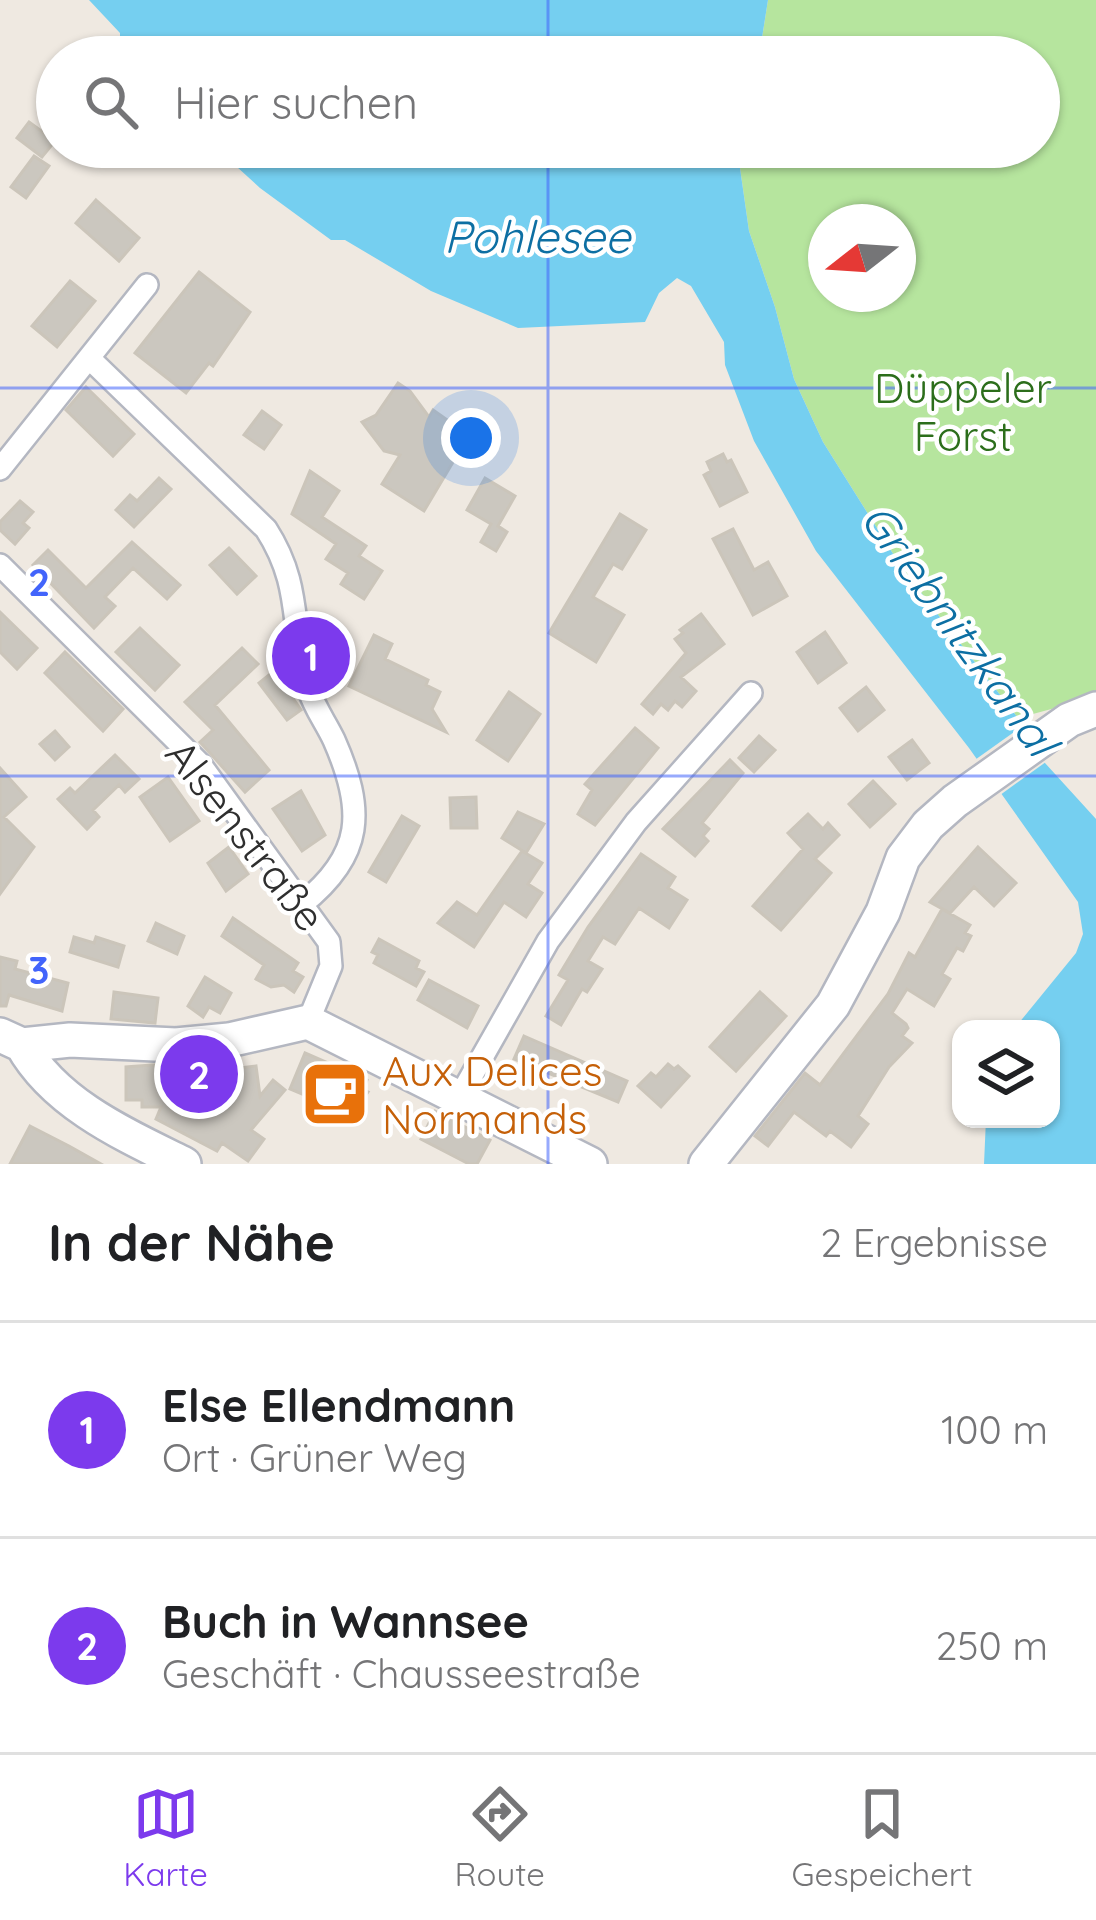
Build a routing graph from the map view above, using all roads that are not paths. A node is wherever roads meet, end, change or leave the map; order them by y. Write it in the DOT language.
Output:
graph roads {
  1 [pos="147,285"];
  2 [pos="89,358"];
  3 [pos="0,469"];
  4 [pos="0,565"];
  5 [pos="751,693"];
  6 [pos="1083,714"];
  7 [pos="302,904"];
  8 [pos="308,1022"];
  9 [pos="11,1040"];
  10 [pos="459,1098"];
  11 [pos="184,1164"];
  12 [pos="590,1164"];
  13 [pos="706,1164"];
  1 -- 2 [label="street"];
  2 -- 3 [label="street"];
  2 -- 7 [label="street"];
  4 -- 7 [label="street, Alsenstraße"];
  5 -- 10 [label="street"];
  6 -- 13 [label="street"];
  7 -- 8 [label="street, Alsenstraße"];
  8 -- 9 [label="street"];
  8 -- 10 [label="street"];
  9 -- 11 [label="street"];
  10 -- 12 [label="street"];
}
